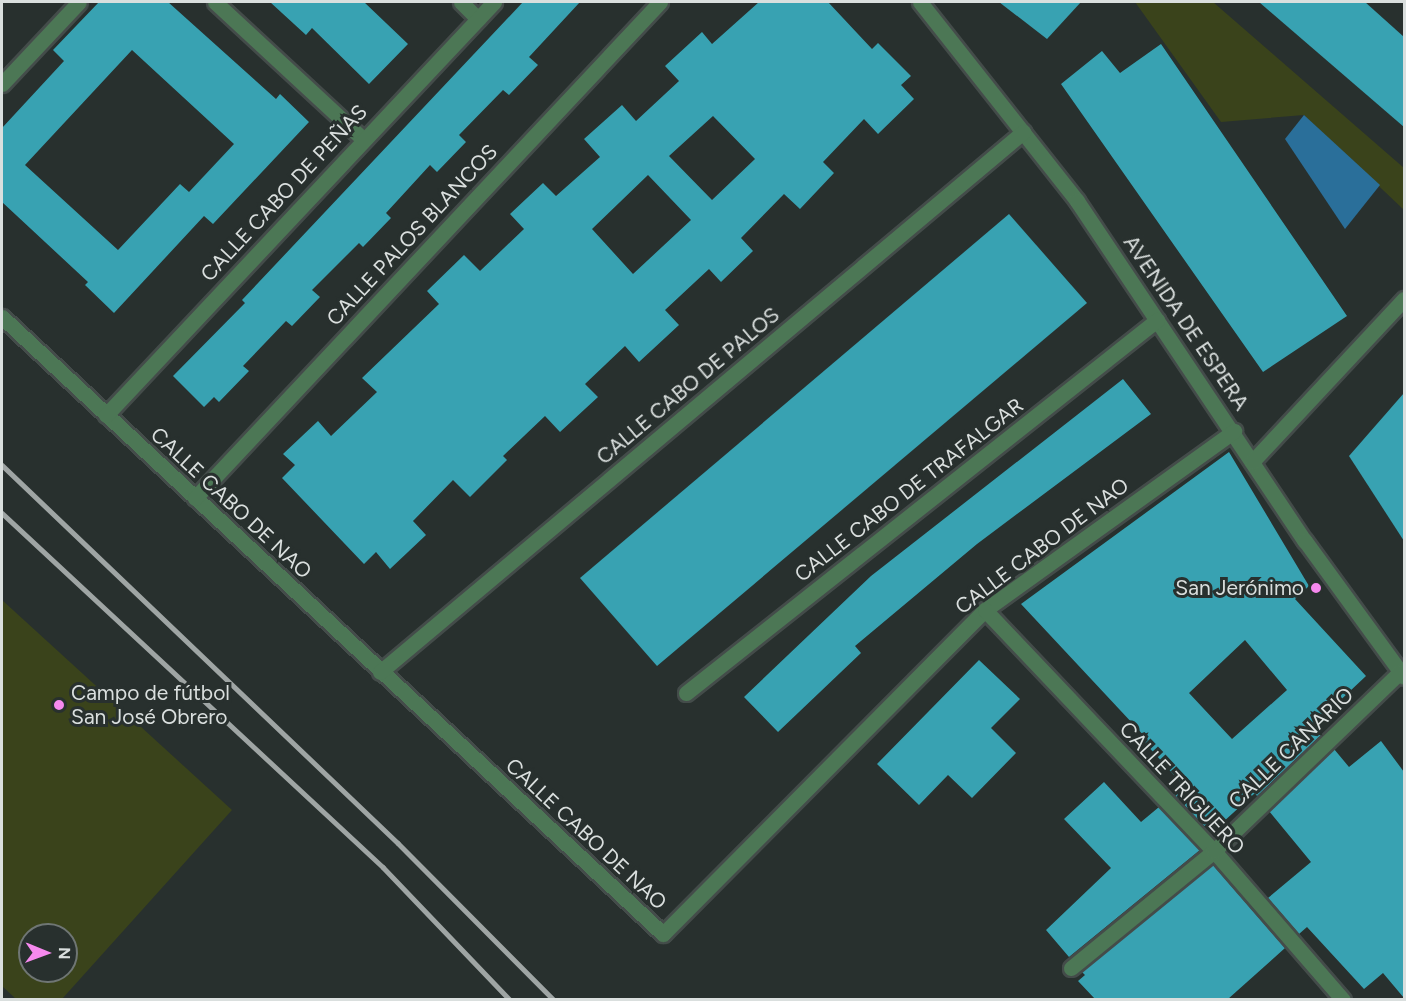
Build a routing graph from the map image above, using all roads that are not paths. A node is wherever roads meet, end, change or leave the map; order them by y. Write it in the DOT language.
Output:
graph roads {
  1 [pos="79,2"];
  2 [pos="215,2"];
  3 [pos="461,2"];
  4 [pos="494,2"];
  5 [pos="660,2"];
  6 [pos="920,2"];
  7 [pos="478,19"];
  8 [pos="2,84"];
  9 [pos="1023,132"];
  10 [pos="362,138"];
  11 [pos="1404,299"];
  12 [pos="2,317"];
  13 [pos="1157,320"];
  14 [pos="106,415"];
  15 [pos="1234,431"];
  16 [pos="1252,462"];
  17 [pos="195,498"];
  18 [pos="985,610"];
  19 [pos="380,672"];
  20 [pos="1402,674"];
  21 [pos="686,693"];
  22 [pos="1214,851"];
  23 [pos="1071,968"];
  24 [pos="1343,999"];
  1 -- 8 [label="street"];
  2 -- 10 [label="street"];
  3 -- 7 [label="street"];
  4 -- 7 [label="street, CALLE CABO DE PEÑAS"];
  5 -- 17 [label="street, CALLE PALOS BLANCOS"];
  6 -- 9 [label="street, AVENIDA DE ESPERA"];
  7 -- 10 [label="street, CALLE CABO DE PEÑAS"];
  9 -- 13 [label="street, AVENIDA DE ESPERA"];
  9 -- 19 [label="street, CALLE CABO DE PALOS"];
  10 -- 14 [label="street, CALLE CABO DE PEÑAS"];
  11 -- 16 [label="street"];
  12 -- 14 [label="street, CALLE CABO DE NAO"];
  13 -- 15 [label="street, AVENIDA DE ESPERA"];
  13 -- 21 [label="street, CALLE CABO DE TRAFALGAR"];
  14 -- 17 [label="street, CALLE CABO DE NAO"];
  15 -- 16 [label="street, AVENIDA DE ESPERA"];
  15 -- 18 [label="street, CALLE CABO DE NAO"];
  16 -- 20 [label="street, AVENIDA DE ESPERA"];
  17 -- 19 [label="street, CALLE CABO DE NAO"];
  18 -- 19 [label="street, CALLE CABO DE NAO"];
  18 -- 22 [label="street, CALLE TRIGUERO"];
  20 -- 22 [label="street, CALLE CANARIO"];
  22 -- 23 [label="street, CALLE CANARIO"];
  22 -- 24 [label="street, CALLE TRIGUERO"];
}
